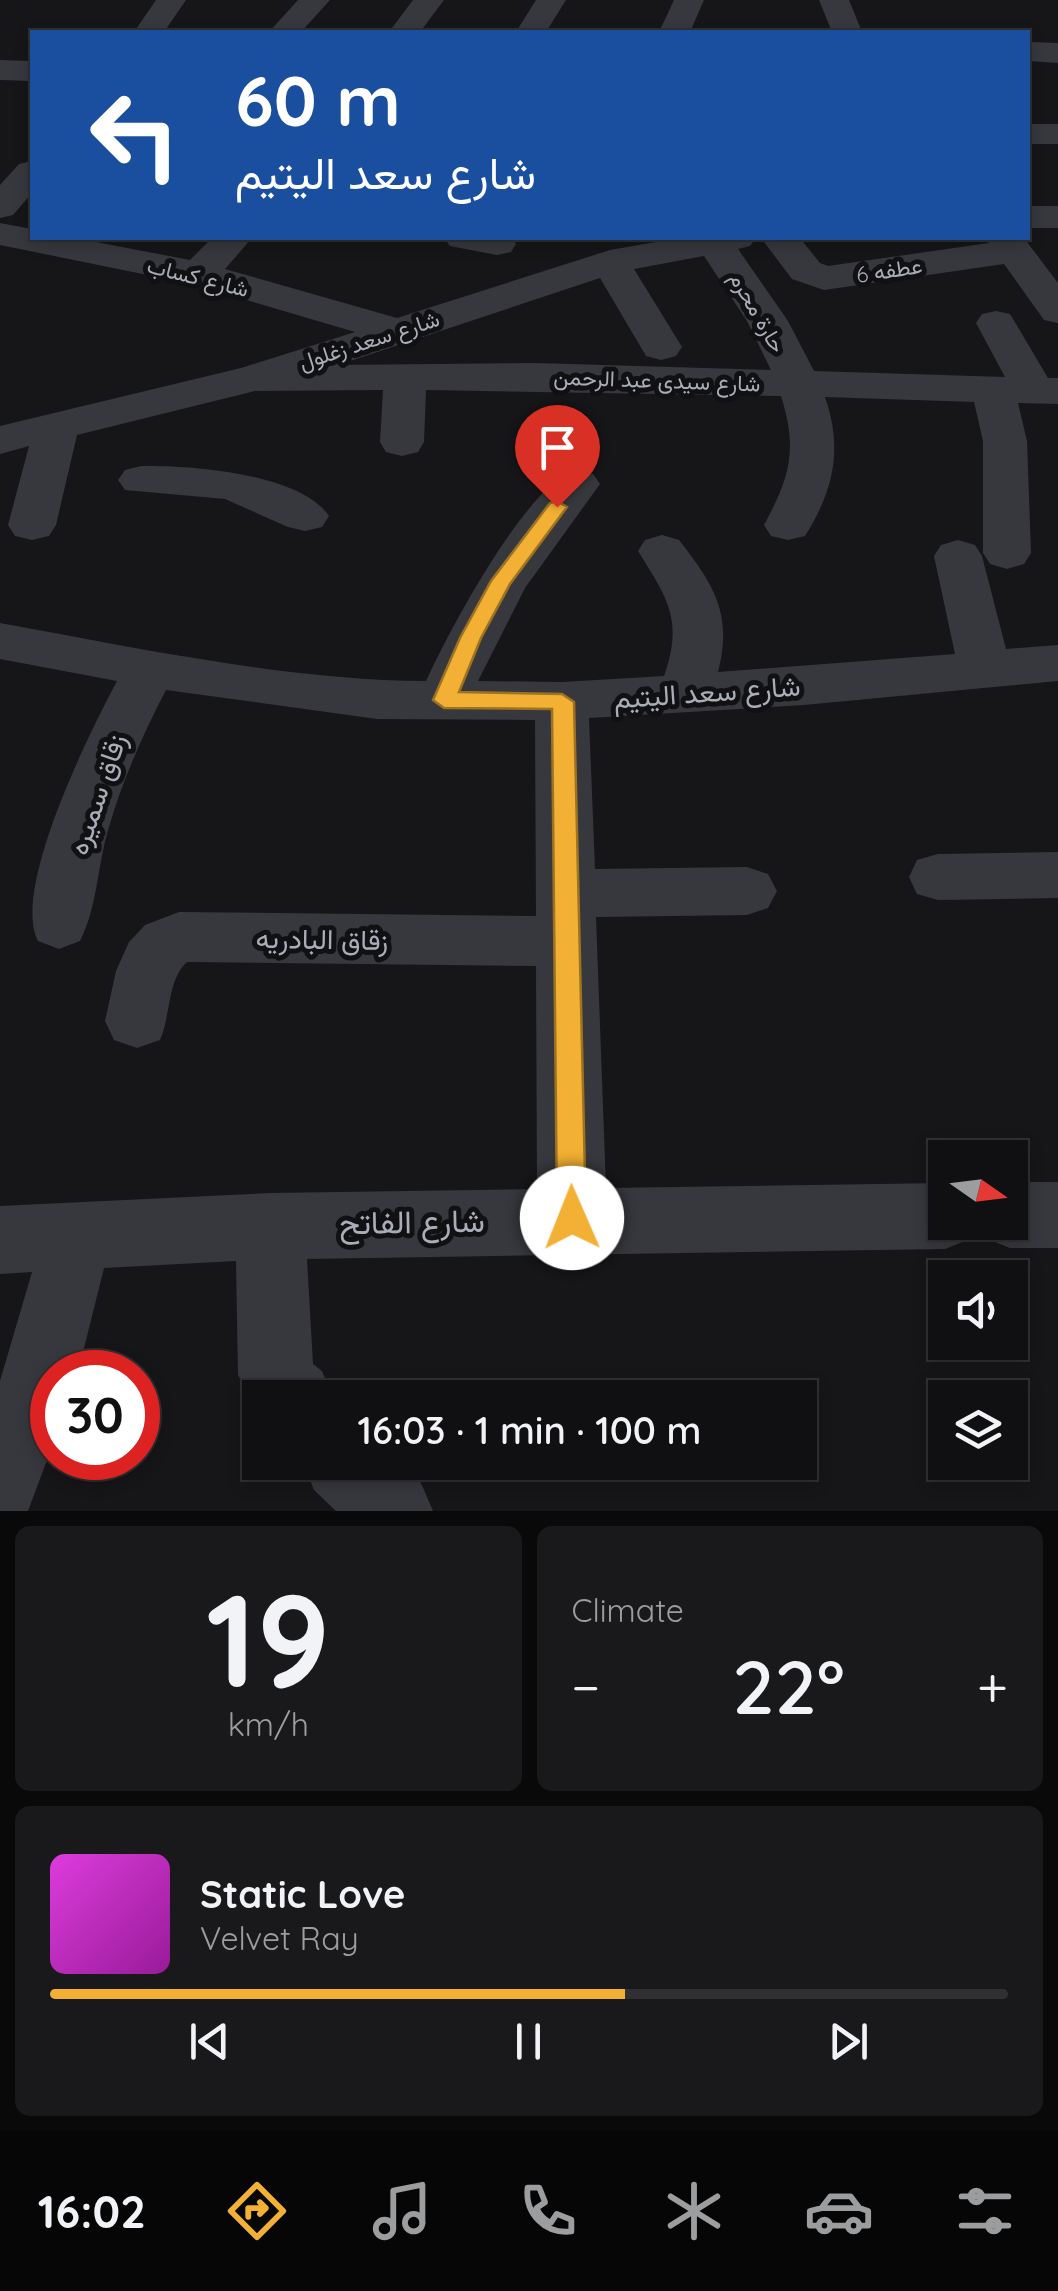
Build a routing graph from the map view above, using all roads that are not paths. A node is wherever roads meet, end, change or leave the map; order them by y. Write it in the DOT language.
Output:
graph roads {
  1 [pos="171,0"];
  2 [pos="316,0"];
  3 [pos="429,0"];
  4 [pos="551,0"];
  5 [pos="689,0"];
  6 [pos="834,0"];
  7 [pos="151,30"];
  8 [pos="286,30"];
  9 [pos="406,30"];
  10 [pos="532,30"];
  11 [pos="676,30"];
  12 [pos="845,30"];
  13 [pos="1030,52"];
  14 [pos="1058,53"];
  15 [pos="0,70"];
  16 [pos="30,70"];
  17 [pos="1030,134"];
  18 [pos="1058,134"];
  19 [pos="30,175"];
  20 [pos="1,212"];
  21 [pos="1058,217"];
  22 [pos="30,221"];
  23 [pos="1030,229"];
  24 [pos="90,240"];
  25 [pos="231,240"];
  26 [pos="720,240"];
  27 [pos="726,240"];
  28 [pos="782,240"];
  29 [pos="994,240"];
  30 [pos="1019,240"];
  31 [pos="610,262"];
  32 [pos="199,274"];
  33 [pos="1058,311"];
  34 [pos="996,322"];
  35 [pos="394,330"];
  36 [pos="660,347"];
  37 [pos="404,376"];
  38 [pos="255,378"];
  39 [pos="798,385"];
  40 [pos="1029,391"];
  41 [pos="164,400"];
  42 [pos="56,426"];
  43 [pos="0,440"];
  44 [pos="402,442"];
  45 [pos="195,479"];
  46 [pos="142,480"];
  47 [pos="577,484"];
  48 [pos="305,516"];
  49 [pos="32,525"];
  50 [pos="788,525"];
  51 [pos="662,550"];
  52 [pos="1008,553"];
  53 [pos="958,556"];
  54 [pos="0,642"];
  55 [pos="1058,663"];
  56 [pos="150,669"];
  57 [pos="985,670"];
  58 [pos="684,694"];
  59 [pos="444,700"];
  60 [pos="562,702"];
  61 [pos="1058,875"];
  62 [pos="938,877"];
  63 [pos="746,891"];
  64 [pos="566,917"];
  65 [pos="58,924"];
  66 [pos="137,1021"];
  67 [pos="1028,1215"];
  68 [pos="1058,1215"];
  69 [pos="928,1216"];
  70 [pos="572,1218"];
  71 [pos="270,1226"];
  72 [pos="78,1234"];
  73 [pos="0,1240"];
  74 [pos="278,1380"];
  75 [pos="361,1480"];
  76 [pos="0,1484"];
  77 [pos="393,1511"];
  1 -- 7 [label="street"];
  2 -- 8 [label="street"];
  3 -- 9 [label="street"];
  4 -- 10 [label="street"];
  5 -- 11 [label="street"];
  6 -- 12 [label="street"];
  13 -- 14 [label="street"];
  15 -- 16 [label="street"];
  17 -- 18 [label="street"];
  19 -- 20 [label="street"];
  20 -- 22 [label="street, شارع كساب"];
  21 -- 23 [label="street"];
  24 -- 32 [label="street, شارع كساب"];
  25 -- 32 [label="street"];
  26 -- 31 [label="street, شارع سعد زغلول"];
  27 -- 39 [label="street, حارة محرم"];
  28 -- 29 [label="street, عطفه 6"];
  30 -- 33 [label="street"];
  31 -- 35 [label="street, شارع سعد زغلول"];
  31 -- 36 [label="street"];
  32 -- 35 [label="street, شارع كساب"];
  34 -- 40 [label="street"];
  35 -- 38 [label="street, شارع سعد زغلول"];
  37 -- 38 [label="street, شارع سيدى عبد الرحمن"];
  37 -- 39 [label="street, شارع سيدى عبد الرحمن"];
  37 -- 44 [label="street"];
  38 -- 41 [label="street, شارع سعد زغلول"];
  39 -- 40 [label="street, شارع سيدى عبد الرحمن"];
  39 -- 50 [label="street, حارة محرم"];
  40 -- 52 [label="street"];
  41 -- 42 [label="street, شارع سعد زغلول"];
  41 -- 45 [label="street"];
  42 -- 43 [label="street, شارع سعد زغلول"];
  42 -- 49 [label="street"];
  45 -- 46 [label="street"];
  45 -- 48 [label="street"];
  47 -- 59 [label="street"];
  51 -- 58 [label="street"];
  53 -- 57 [label="street"];
  54 -- 56 [label="street, شارع سعد اليتيم"];
  55 -- 57 [label="street, شارع سعد اليتيم"];
  56 -- 59 [label="street, شارع سعد اليتيم"];
  56 -- 65 [label="street, زقاق سميره"];
  57 -- 58 [label="street, شارع سعد اليتيم"];
  58 -- 60 [label="street, شارع سعد اليتيم"];
  59 -- 60 [label="street, شارع سعد اليتيم"];
  60 -- 64 [label="street"];
  61 -- 62 [label="street"];
  63 -- 64 [label="street, زقاق البادريه"];
  64 -- 66 [label="street, زقاق البادريه"];
  64 -- 70 [label="street"];
  67 -- 68 [label="street"];
  69 -- 70 [label="street, شارع الفاتح"];
  70 -- 71 [label="street, شارع الفاتح"];
  71 -- 72 [label="street, شارع الفاتح"];
  71 -- 74 [label="street"];
  72 -- 73 [label="street, شارع الفاتح"];
  72 -- 76 [label="street"];
  75 -- 77 [label="street"];
}
